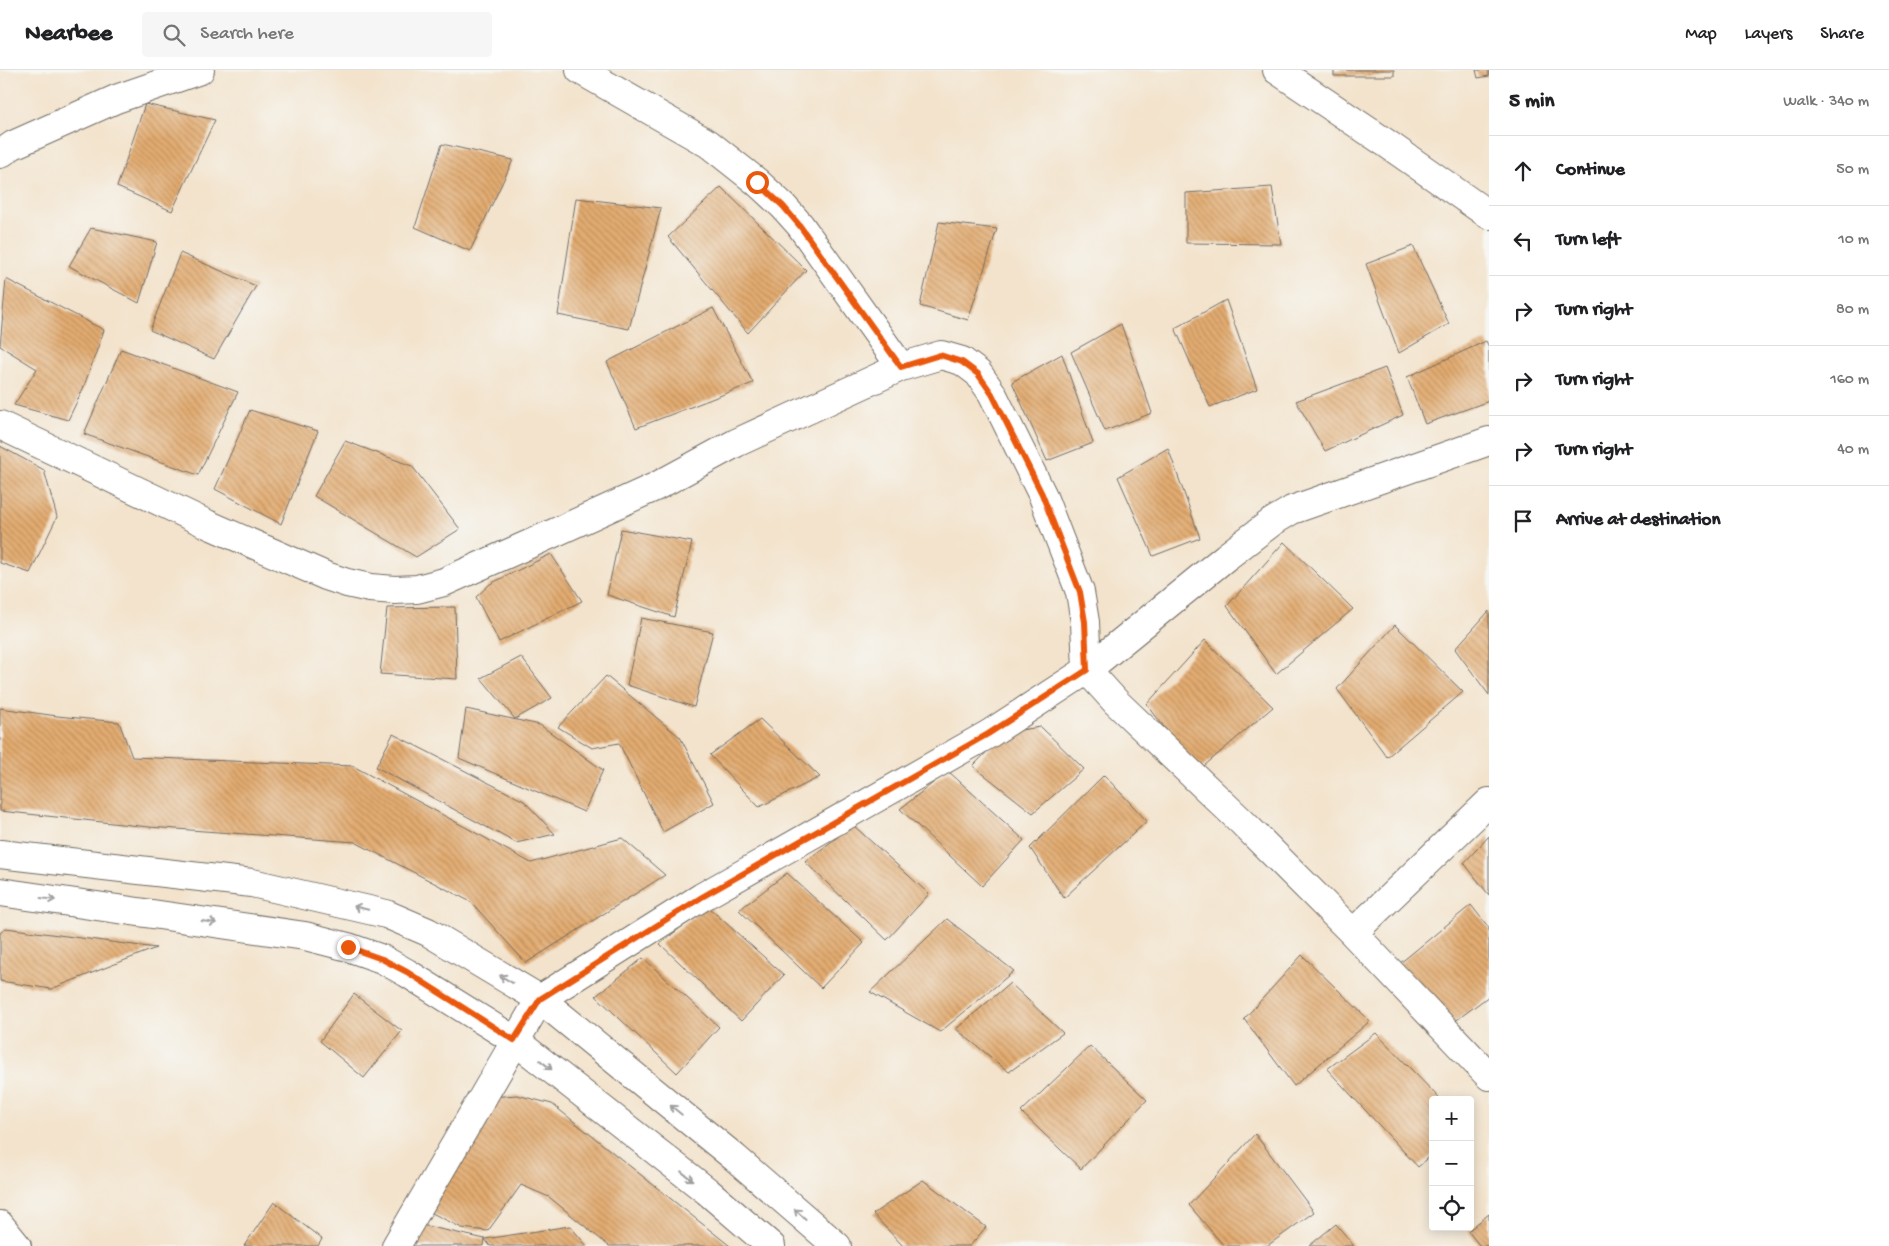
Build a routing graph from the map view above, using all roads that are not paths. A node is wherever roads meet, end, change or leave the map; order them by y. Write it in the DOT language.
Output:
graph roads {
  1 [pos="200,70"];
  2 [pos="580,70"];
  3 [pos="1276,70"];
  4 [pos="0,154"];
  5 [pos="1489,215"];
  6 [pos="901,367"];
  7 [pos="0,425"];
  8 [pos="1489,441"];
  9 [pos="1087,670"];
  10 [pos="1489,802"];
  11 [pos="0,854"];
  12 [pos="0,892"];
  13 [pos="1353,933"];
  14 [pos="540,999"];
  15 [pos="514,1040"];
  16 [pos="1489,1076"];
  17 [pos="0,1225"];
  18 [pos="17,1246"];
  19 [pos="396,1246"];
  20 [pos="771,1246"];
  21 [pos="837,1246"];
  1 -- 4 [label="street"];
  2 -- 6 [label="street"];
  3 -- 5 [label="street"];
  6 -- 7 [label="street"];
  6 -- 9 [label="street"];
  8 -- 9 [label="street"];
  9 -- 13 [label="street"];
  9 -- 14 [label="street"];
  10 -- 13 [label="street"];
  14 -- 11 [label="street, one-way"];
  12 -- 15 [label="street, one-way"];
  13 -- 16 [label="street"];
  14 -- 15 [label="street"];
  21 -- 14 [label="street, one-way"];
  15 -- 19 [label="street"];
  15 -- 20 [label="street, one-way"];
  17 -- 18 [label="street"];
}
